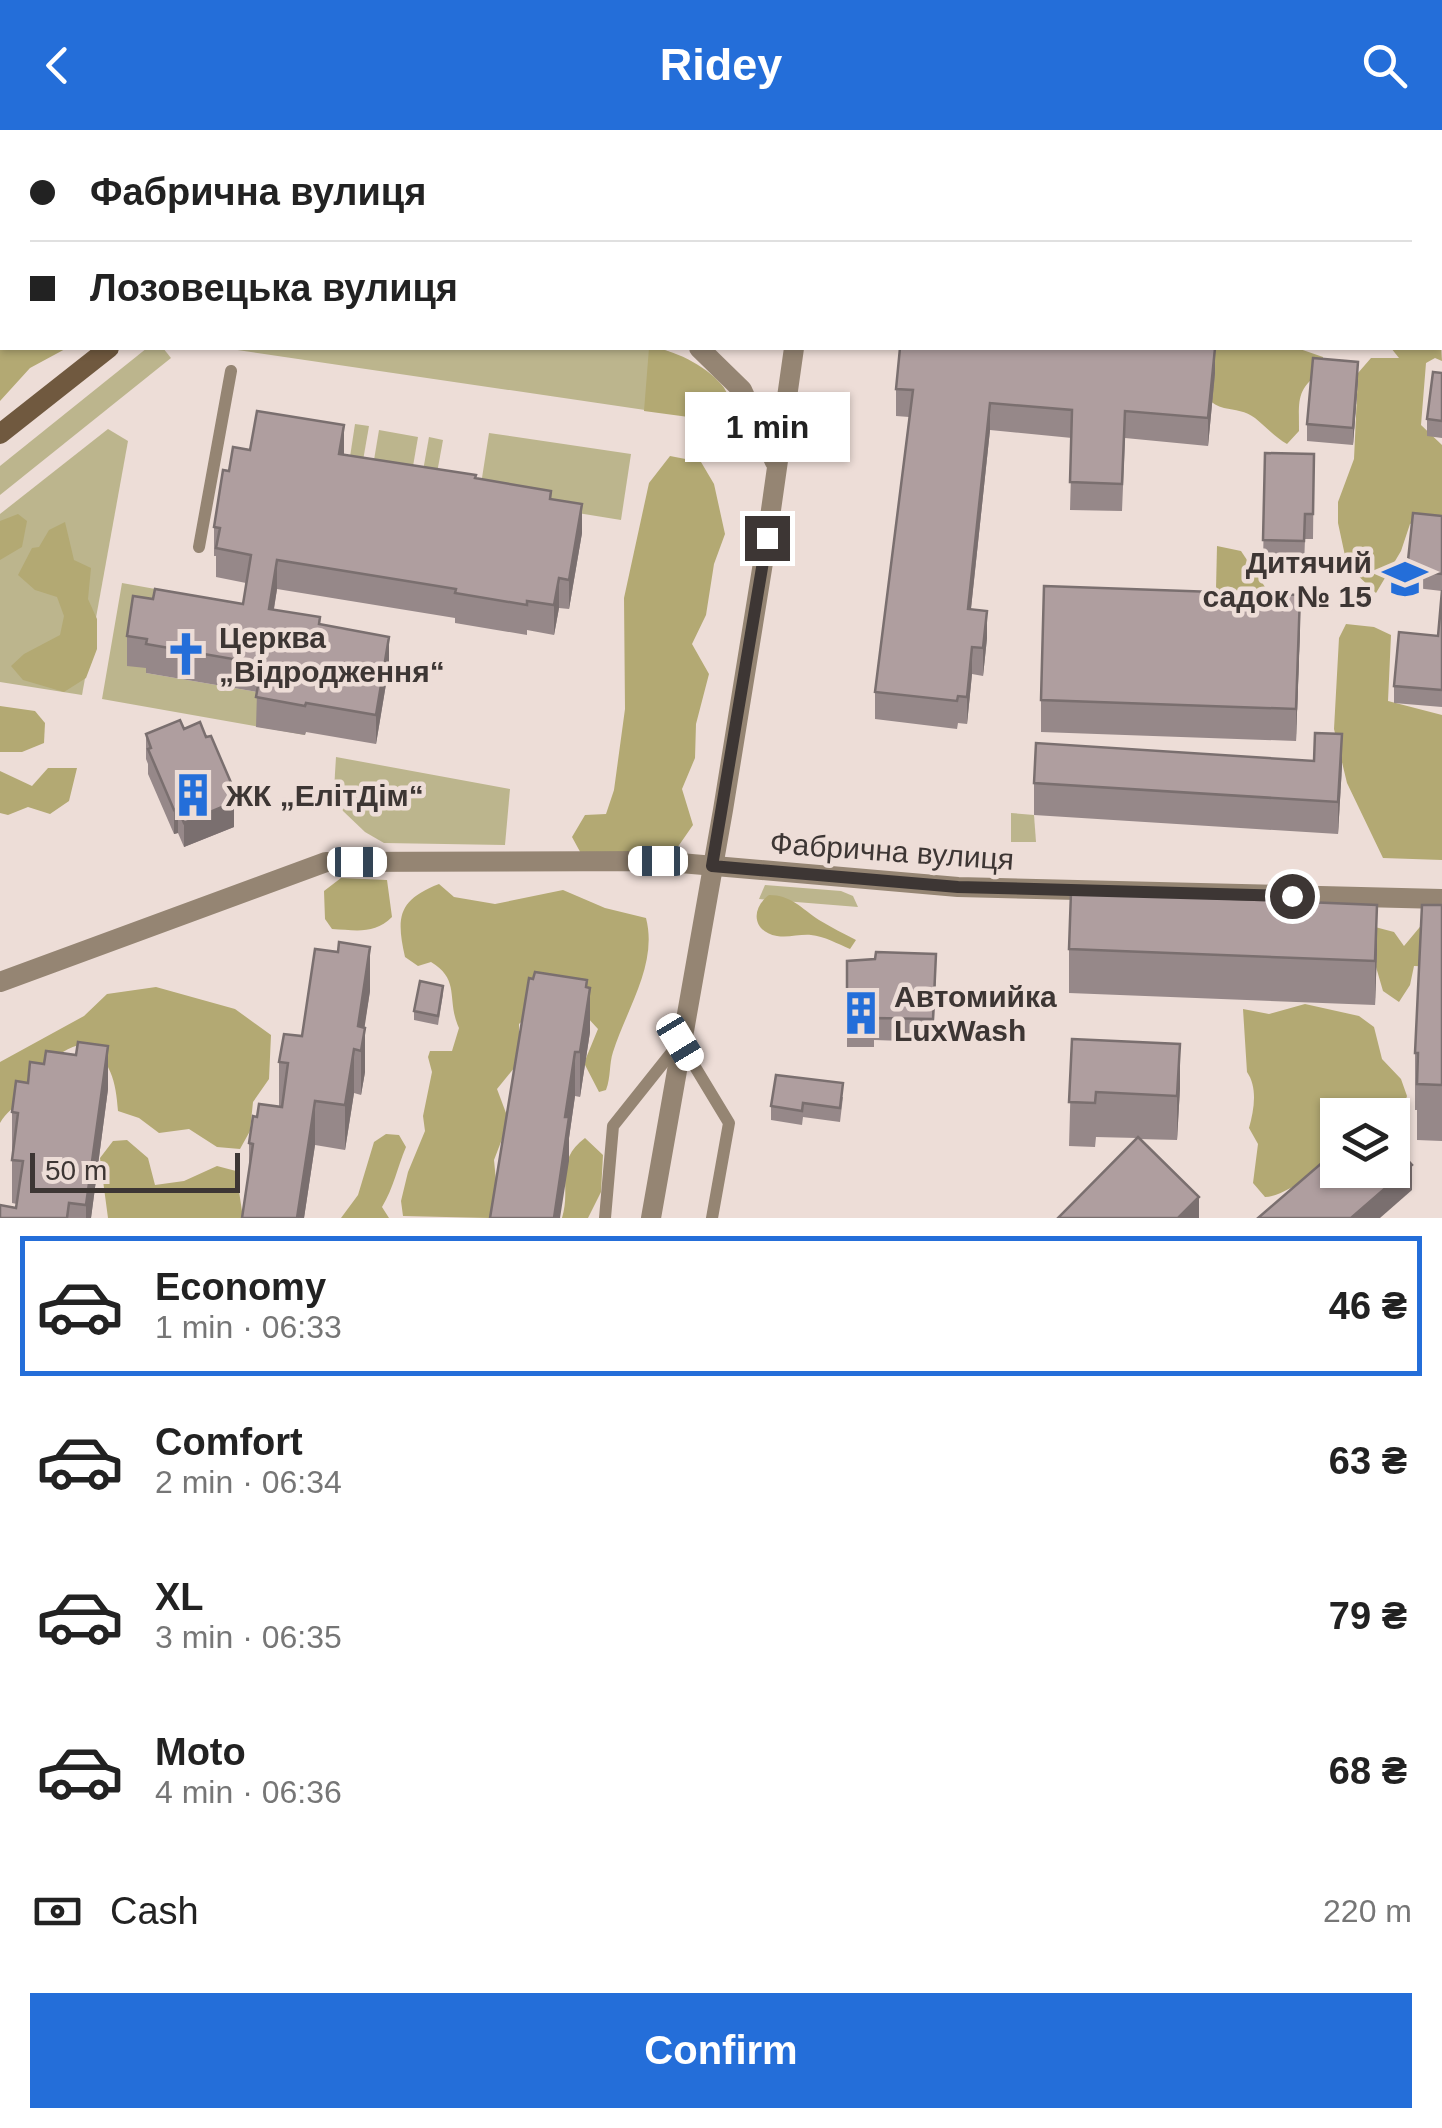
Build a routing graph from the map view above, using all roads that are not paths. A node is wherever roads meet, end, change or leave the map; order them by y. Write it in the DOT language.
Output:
graph roads {
  1 [pos="106,350"];
  2 [pos="701,350"];
  3 [pos="794,350"];
  4 [pos="231,372"];
  5 [pos="0,434"];
  6 [pos="776,464"];
  7 [pos="199,547"];
  8 [pos="712,866"];
  9 [pos="1442,899"];
  10 [pos="0,982"];
  11 [pos="680,1042"];
  12 [pos="605,1218"];
  13 [pos="651,1218"];
  14 [pos="712,1218"];
  1 -- 5 [label="street"];
  2 -- 6 [label="street"];
  3 -- 6 [label="street"];
  4 -- 7 [label="lane"];
  6 -- 8 [label="street"];
  8 -- 9 [label="street, Фабрична вулиця"];
  8 -- 10 [label="street, Фабрична вулиця"];
  8 -- 11 [label="street"];
  11 -- 12 [label="lane"];
  11 -- 13 [label="street"];
  11 -- 14 [label="lane"];
}
